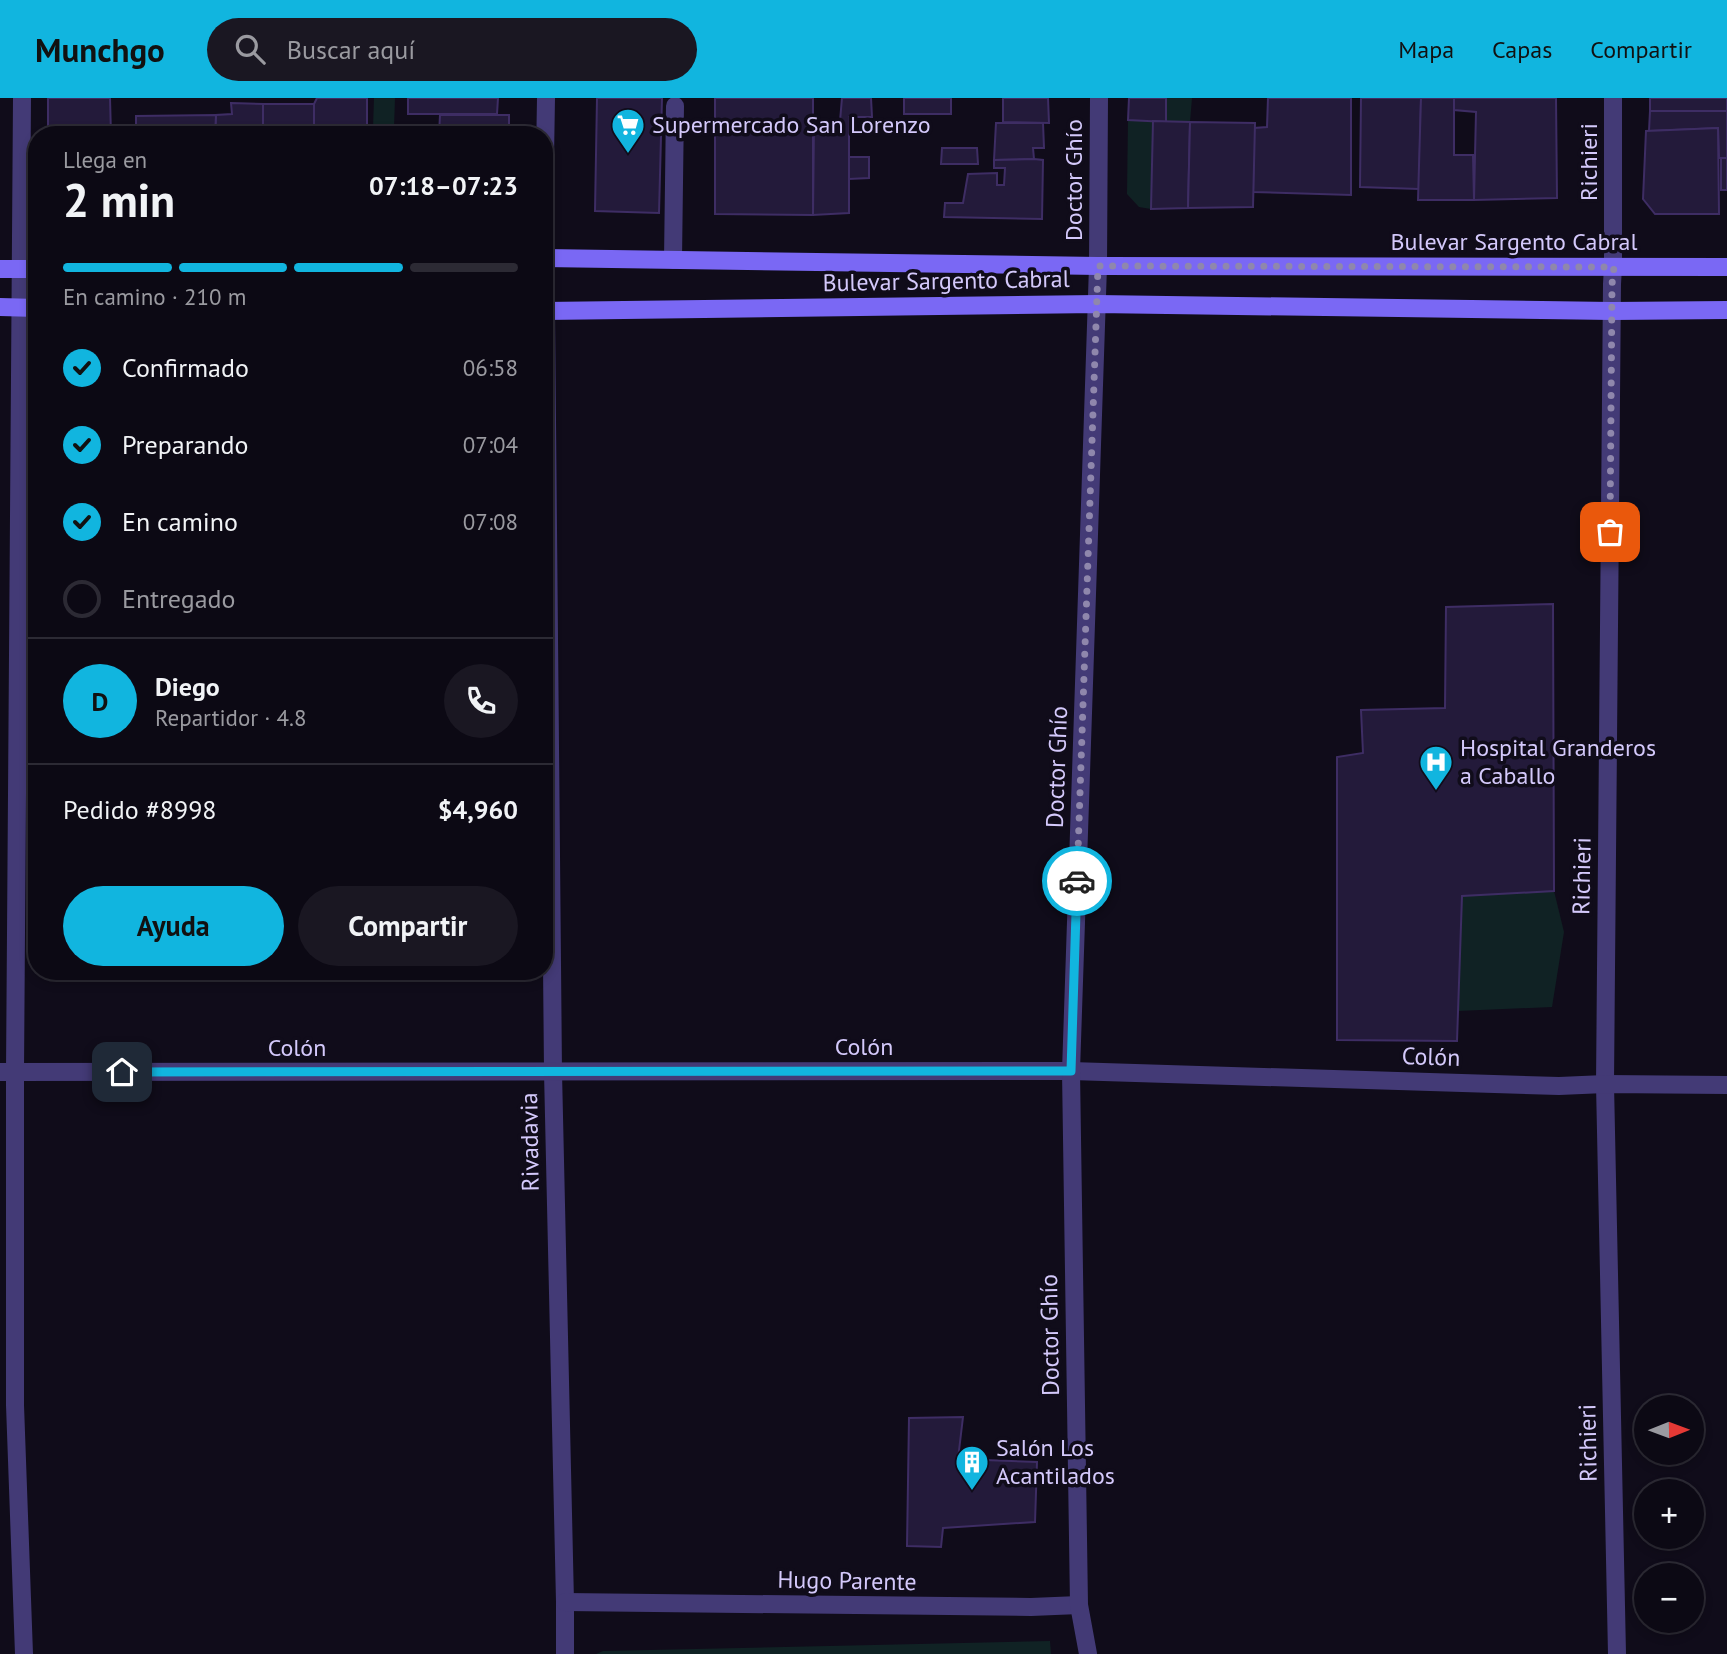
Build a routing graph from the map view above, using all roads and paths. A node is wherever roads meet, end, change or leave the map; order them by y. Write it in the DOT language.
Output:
graph roads {
  1 [pos="22,98"];
  2 [pos="546,98"];
  3 [pos="1098,98"];
  4 [pos="1613,98"];
  5 [pos="675,106"];
  6 [pos="546,126"];
  7 [pos="28,245"];
  8 [pos="553,258"];
  9 [pos="673,260"];
  10 [pos="1098,266"];
  11 [pos="1614,267"];
  12 [pos="1727,267"];
  13 [pos="0,269"];
  14 [pos="28,269"];
  15 [pos="1097,304"];
  16 [pos="0,307"];
  17 [pos="28,307"];
  18 [pos="1727,310"];
  19 [pos="553,311"];
  20 [pos="1612,311"];
  21 [pos="28,343"];
  22 [pos="552,980"];
  23 [pos="1071,1071"];
  24 [pos="8,1072"];
  25 [pos="553,1072"];
  26 [pos="1605,1084"];
  27 [pos="1727,1085"];
  28 [pos="8,1405"];
  29 [pos="565,1602"];
  30 [pos="1079,1605"];
  31 [pos="24,1654"];
  32 [pos="565,1654"];
  33 [pos="1088,1654"];
  34 [pos="1617,1654"];
  1 -- 7 [label="street"];
  2 -- 6 [label="street"];
  3 -- 10 [label="street, Doctor Ghío"];
  4 -- 11 [label="street, Richieri"];
  5 -- 9 [label="street"];
  8 -- 9 [label="main road, Bulevar Sargento Cabral"];
  9 -- 10 [label="main road, Bulevar Sargento Cabral"];
  10 -- 11 [label="main road, Bulevar Sargento Cabral"];
  10 -- 15 [label="street, Doctor Ghío"];
  11 -- 12 [label="main road, Bulevar Sargento Cabral"];
  11 -- 20 [label="street, Richieri"];
  13 -- 14 [label="main road"];
  15 -- 19 [label="main road, Bulevar Sargento Cabral"];
  15 -- 20 [label="main road, Bulevar Sargento Cabral"];
  15 -- 23 [label="street, Doctor Ghío"];
  16 -- 17 [label="main road"];
  18 -- 20 [label="main road, Bulevar Sargento Cabral"];
  20 -- 26 [label="street, Richieri"];
  21 -- 24 [label="street"];
  22 -- 25 [label="street, Rivadavia"];
  23 -- 25 [label="street, Colón"];
  23 -- 26 [label="street, Colón"];
  23 -- 30 [label="street, Doctor Ghío"];
  24 -- 25 [label="street, Colón"];
  24 -- 28 [label="street"];
  25 -- 29 [label="street, Rivadavia"];
  26 -- 27 [label="street, Colón"];
  26 -- 34 [label="street, Richieri"];
  28 -- 31 [label="street"];
  29 -- 30 [label="street, Hugo Parente"];
  29 -- 32 [label="street, Rivadavia"];
  30 -- 33 [label="street"];
}
